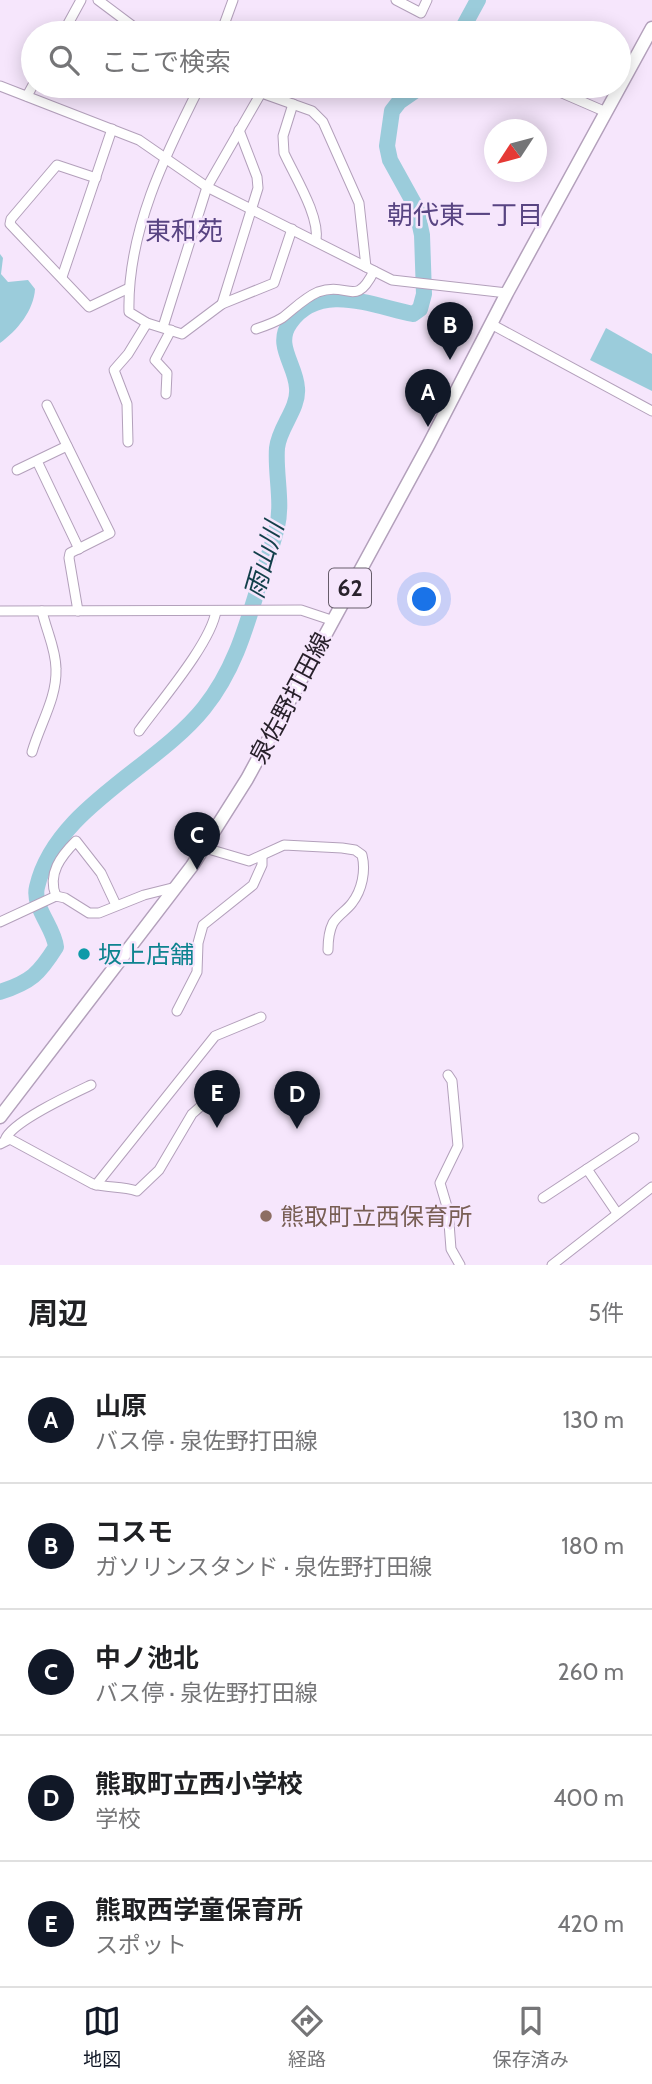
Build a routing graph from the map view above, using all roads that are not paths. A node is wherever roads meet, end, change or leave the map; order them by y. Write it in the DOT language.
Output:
graph roads {
  1 [pos="81,0"];
  2 [pos="98,0"];
  3 [pos="233,0"];
  4 [pos="396,0"];
  5 [pos="427,0"];
  6 [pos="70,21"];
  7 [pos="126,21"];
  8 [pos="225,21"];
  9 [pos="652,28"];
  10 [pos="631,66"];
  11 [pos="0,86"];
  12 [pos="21,94"];
  13 [pos="32,98"];
  14 [pos="194,98"];
  15 [pos="258,98"];
  16 [pos="276,98"];
  17 [pos="573,98"];
  18 [pos="614,98"];
  19 [pos="293,104"];
  20 [pos="606,112"];
  21 [pos="112,129"];
  22 [pos="239,130"];
  23 [pos="164,156"];
  24 [pos="96,178"];
  25 [pos="207,187"];
  26 [pos="251,208"];
  27 [pos="292,229"];
  28 [pos="316,242"];
  29 [pos="370,269"];
  30 [pos="62,276"];
  31 [pos="129,288"];
  32 [pos="507,293"];
  33 [pos="222,304"];
  34 [pos="147,323"];
  35 [pos="491,324"];
  36 [pos="167,329"];
  37 [pos="256,329"];
  38 [pos="166,394"];
  39 [pos="47,405"];
  40 [pos="652,411"];
  41 [pos="128,442"];
  42 [pos="67,446"];
  43 [pos="37,461"];
  44 [pos="18,470"];
  45 [pos="79,549"];
  46 [pos="0,611"];
  47 [pos="43,611"];
  48 [pos="78,611"];
  49 [pos="216,611"];
  50 [pos="331,620"];
  51 [pos="139,731"];
  52 [pos="32,752"];
  53 [pos="205,848"];
  54 [pos="262,856"];
  55 [pos="177,887"];
  56 [pos="56,896"];
  57 [pos="116,905"];
  58 [pos="0,922"];
  59 [pos="328,950"];
  60 [pos="177,1011"];
  61 [pos="261,1017"];
  62 [pos="448,1075"];
  63 [pos="226,1084"];
  64 [pos="92,1085"];
  65 [pos="0,1116"];
  66 [pos="634,1138"];
  67 [pos="2,1142"];
  68 [pos="587,1169"];
  69 [pos="96,1185"];
  70 [pos="652,1187"];
  71 [pos="543,1198"];
  72 [pos="617,1213"];
  73 [pos="556,1264"];
  74 [pos="460,1265"];
  1 -- 6 [label="street"];
  2 -- 7 [label="street"];
  3 -- 8 [label="street"];
  4 -- 5 [label="street"];
  9 -- 10 [label="main road, 泉佐野打田線 / 62"];
  11 -- 12 [label="street"];
  13 -- 21 [label="street"];
  14 -- 23 [label="street"];
  15 -- 22 [label="street"];
  16 -- 19 [label="street"];
  17 -- 20 [label="street"];
  18 -- 20 [label="main road, 泉佐野打田線 / 62"];
  19 -- 28 [label="street"];
  19 -- 29 [label="street"];
  20 -- 32 [label="main road, 泉佐野打田線 / 62"];
  21 -- 23 [label="street"];
  21 -- 24 [label="street"];
  22 -- 25 [label="street"];
  22 -- 26 [label="street"];
  23 -- 25 [label="street"];
  23 -- 31 [label="street"];
  24 -- 30 [label="street"];
  24 -- 30 [label="street"];
  25 -- 26 [label="street"];
  25 -- 36 [label="street"];
  26 -- 27 [label="street"];
  26 -- 33 [label="street"];
  27 -- 28 [label="street"];
  27 -- 33 [label="street"];
  28 -- 29 [label="street"];
  29 -- 32 [label="street"];
  29 -- 37 [label="street"];
  30 -- 31 [label="street"];
  31 -- 34 [label="street"];
  32 -- 35 [label="main road, 泉佐野打田線 / 62"];
  33 -- 36 [label="street"];
  34 -- 36 [label="street"];
  34 -- 41 [label="street"];
  35 -- 40 [label="street"];
  35 -- 50 [label="main road, 泉佐野打田線 / 62"];
  36 -- 38 [label="street"];
  39 -- 42 [label="street"];
  42 -- 43 [label="street"];
  42 -- 45 [label="street"];
  43 -- 44 [label="street"];
  43 -- 45 [label="street"];
  45 -- 48 [label="street"];
  46 -- 47 [label="street"];
  47 -- 48 [label="street"];
  47 -- 52 [label="street"];
  48 -- 49 [label="street"];
  49 -- 50 [label="street"];
  49 -- 51 [label="street"];
  50 -- 53 [label="main road, 泉佐野打田線 / 62"];
  53 -- 54 [label="street"];
  53 -- 55 [label="main road, 泉佐野打田線 / 62"];
  54 -- 59 [label="street"];
  54 -- 60 [label="street"];
  55 -- 57 [label="street"];
  55 -- 65 [label="main road, 泉佐野打田線 / 62"];
  56 -- 57 [label="street"];
  56 -- 57 [label="street"];
  56 -- 58 [label="street"];
  61 -- 69 [label="street"];
  62 -- 74 [label="street"];
  63 -- 69 [label="street"];
  64 -- 67 [label="street"];
  66 -- 68 [label="street"];
  67 -- 69 [label="street"];
  68 -- 71 [label="street"];
  68 -- 72 [label="street"];
  70 -- 72 [label="street"];
  72 -- 73 [label="street"];
}
